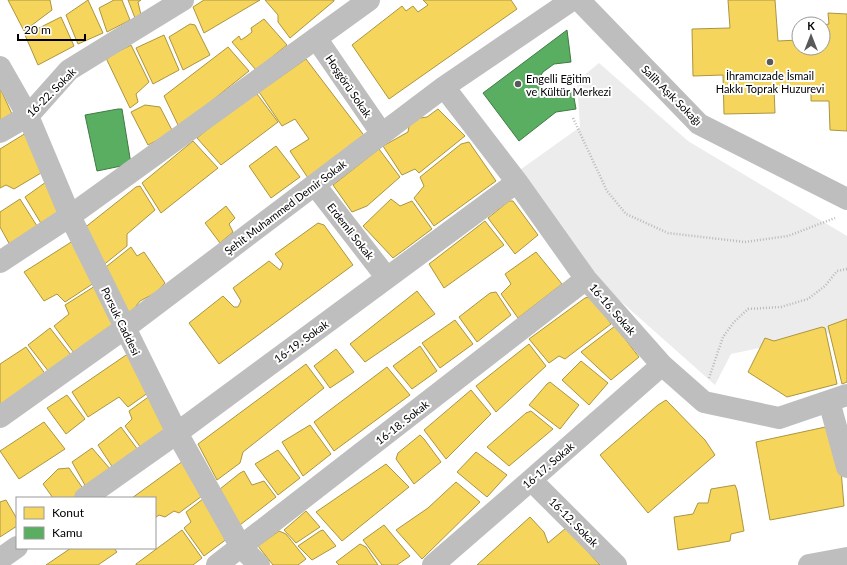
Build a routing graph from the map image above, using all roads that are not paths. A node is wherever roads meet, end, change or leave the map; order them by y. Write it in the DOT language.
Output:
graph roads {
  1 [pos="183,0"];
  2 [pos="370,0"];
  3 [pos="572,0"];
  4 [pos="579,0"];
  5 [pos="316,38"];
  6 [pos="0,67"];
  7 [pos="444,87"];
  8 [pos="28,116"];
  9 [pos="0,132"];
  10 [pos="382,134"];
  11 [pos="517,182"];
  12 [pos="315,185"];
  13 [pos="843,208"];
  14 [pos="70,216"];
  15 [pos="0,262"];
  16 [pos="387,278"];
  17 [pos="586,279"];
  18 [pos="125,328"];
  19 [pos="662,365"];
  20 [pos="838,398"];
  21 [pos="0,417"];
  22 [pos="177,433"];
  23 [pos="847,467"];
  24 [pos="531,480"];
  25 [pos="86,497"];
  26 [pos="241,547"];
  27 [pos="16,548"];
  28 [pos="847,558"];
  29 [pos="0,559"];
  30 [pos="217,565"];
  31 [pos="259,565"];
  32 [pos="433,565"];
  33 [pos="616,565"];
  34 [pos="809,565"];
  1 -- 8 [label="street, 16-22. Sokak"];
  2 -- 5 [label="street"];
  3 -- 7 [label="street, Şehit Muhammed Demir Sokak"];
  4 -- 13 [label="street, Salih Aşık Sokağı"];
  5 -- 10 [label="street, Hoşgörü Sokak"];
  5 -- 14 [label="street"];
  6 -- 8 [label="street, Porsuk Caddesi"];
  7 -- 10 [label="street, Şehit Muhammed Demir Sokak"];
  7 -- 11 [label="street, 16-16. Sokak"];
  8 -- 9 [label="street, 16-22. Sokak"];
  8 -- 14 [label="street, Porsuk Caddesi"];
  10 -- 12 [label="street, Şehit Muhammed Demir Sokak"];
  11 -- 16 [label="street, 16-19. Sokak"];
  11 -- 17 [label="street, 16-16. Sokak"];
  12 -- 16 [label="street, Erdemli Sokak"];
  12 -- 18 [label="street, Şehit Muhammed Demir Sokak"];
  14 -- 15 [label="street"];
  14 -- 18 [label="street, Porsuk Caddesi"];
  16 -- 22 [label="street, 16-19. Sokak"];
  17 -- 19 [label="street, 16-16. Sokak"];
  17 -- 26 [label="street, 16-18. Sokak"];
  18 -- 21 [label="street, Şehit Muhammed Demir Sokak"];
  18 -- 22 [label="street, Porsuk Caddesi"];
  19 -- 20 [label="street, 16-16. Sokak"];
  19 -- 24 [label="street, 16-17. Sokak"];
  20 -- 23 [label="street"];
  22 -- 25 [label="street, 16-19. Sokak"];
  22 -- 26 [label="street, Porsuk Caddesi"];
  24 -- 32 [label="street, 16-17. Sokak"];
  24 -- 33 [label="street, 16-12. Sokak"];
  26 -- 30 [label="street, 16-18. Sokak"];
  26 -- 31 [label="street, Porsuk Caddesi"];
  27 -- 29 [label="street"];
  28 -- 34 [label="street"];
}
